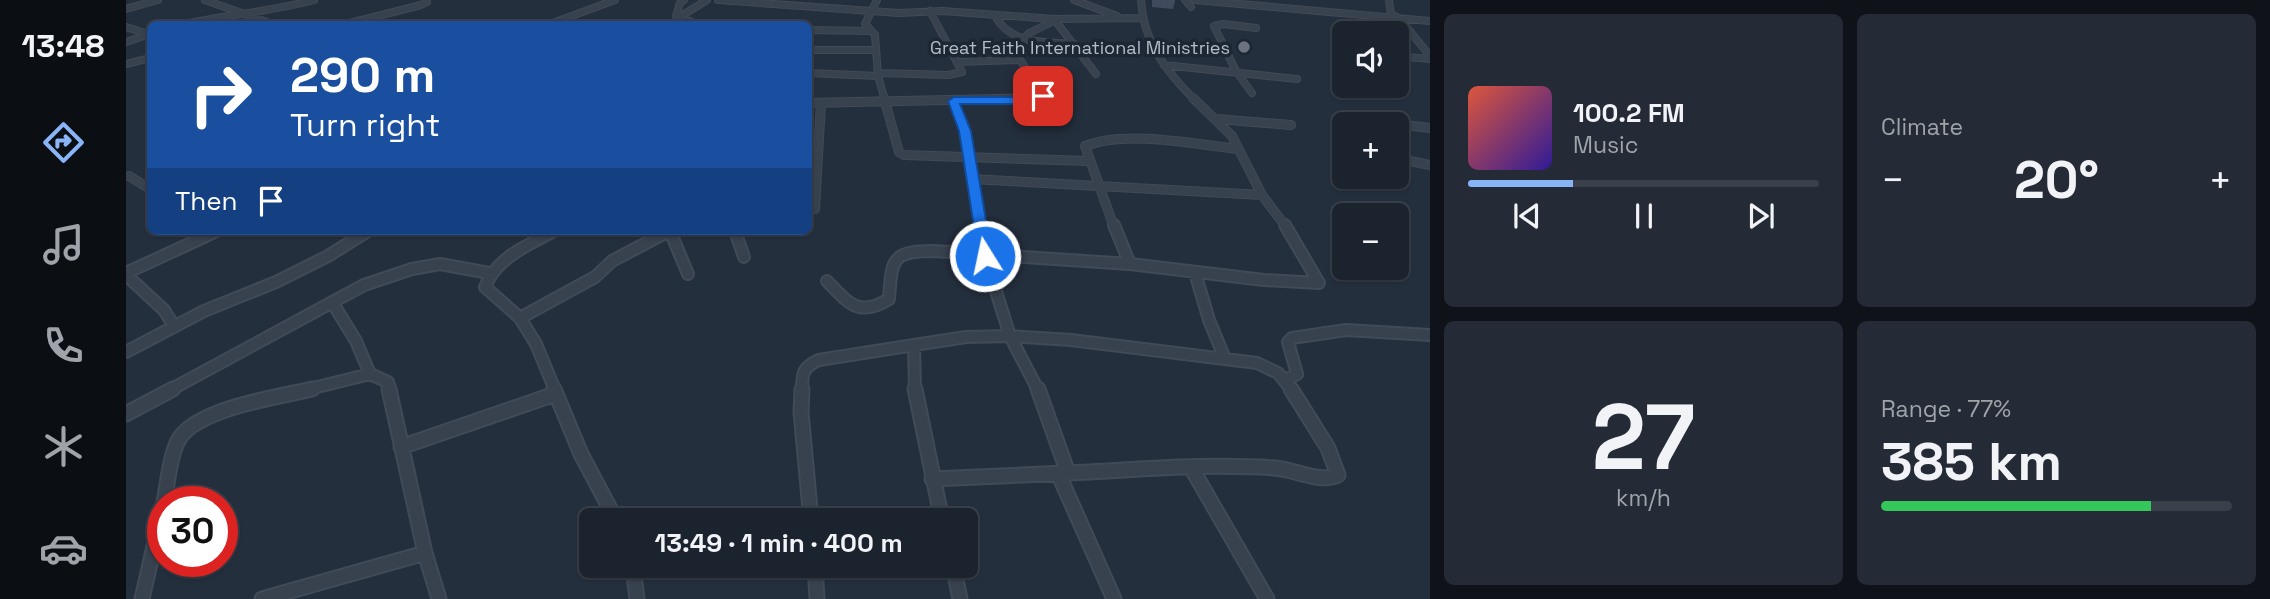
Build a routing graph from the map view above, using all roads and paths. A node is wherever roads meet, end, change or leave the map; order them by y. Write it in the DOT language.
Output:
graph roads {
  1 [pos="158,0"];
  2 [pos="205,0"];
  3 [pos="314,0"];
  4 [pos="425,0"];
  5 [pos="615,0"];
  6 [pos="684,0"];
  7 [pos="707,0"];
  8 [pos="718,0"];
  9 [pos="818,0"];
  10 [pos="877,0"];
  11 [pos="1074,0"];
  12 [pos="1141,0"];
  13 [pos="1185,0"];
  14 [pos="1195,0"];
  15 [pos="1389,0"];
  16 [pos="1219,1"];
  17 [pos="944,2"];
  18 [pos="1191,7"];
  19 [pos="821,8"];
  20 [pos="126,9"];
  21 [pos="874,11"];
  22 [pos="930,11"];
  23 [pos="946,11"];
  24 [pos="243,14"];
  25 [pos="995,16"];
  26 [pos="1118,17"];
  27 [pos="678,18"];
  28 [pos="1142,18"];
  29 [pos="1400,19"];
  30 [pos="1054,20"];
  31 [pos="202,21"];
  32 [pos="263,21"];
  33 [pos="357,21"];
  34 [pos="558,21"];
  35 [pos="688,21"];
  36 [pos="1430,22"];
  37 [pos="126,27"];
  38 [pos="1256,28"];
  39 [pos="812,30"];
  40 [pos="870,30"];
  41 [pos="147,34"];
  42 [pos="147,36"];
  43 [pos="1020,40"];
  44 [pos="126,42"];
  45 [pos="1073,44"];
  46 [pos="812,50"];
  47 [pos="875,50"];
  48 [pos="1409,56"];
  49 [pos="1430,57"];
  50 [pos="147,59"];
  51 [pos="1018,60"];
  52 [pos="957,62"];
  53 [pos="126,64"];
  54 [pos="1164,65"];
  55 [pos="1236,71"];
  56 [pos="812,73"];
  57 [pos="879,74"];
  58 [pos="1096,74"];
  59 [pos="1297,79"];
  60 [pos="1252,93"];
  61 [pos="954,101"];
  62 [pos="812,103"];
  63 [pos="821,103"];
  64 [pos="884,103"];
  65 [pos="1216,120"];
  66 [pos="1291,125"];
  67 [pos="1409,126"];
  68 [pos="1430,128"];
  69 [pos="1238,149"];
  70 [pos="968,155"];
  71 [pos="1089,161"];
  72 [pos="1410,161"];
  73 [pos="1430,165"];
  74 [pos="129,176"];
  75 [pos="971,179"];
  76 [pos="147,187"];
  77 [pos="1102,188"];
  78 [pos="1262,195"];
  79 [pos="815,209"];
  80 [pos="209,235"];
  81 [pos="362,235"];
  82 [pos="547,235"];
  83 [pos="661,235"];
  84 [pos="671,235"];
  85 [pos="736,235"];
  86 [pos="985,256"];
  87 [pos="744,257"];
  88 [pos="1130,264"];
  89 [pos="489,273"];
  90 [pos="1195,273"];
  91 [pos="126,274"];
  92 [pos="688,274"];
  93 [pos="827,281"];
  94 [pos="332,302"];
  95 [pos="520,318"];
  96 [pos="174,326"];
  97 [pos="1009,335"];
  98 [pos="1430,335"];
  99 [pos="914,345"];
  100 [pos="126,352"];
  101 [pos="1225,359"];
  102 [pos="370,374"];
  103 [pos="1286,380"];
  104 [pos="555,394"];
  105 [pos="126,414"];
  106 [pos="401,447"];
  107 [pos="1192,469"];
  108 [pos="1063,473"];
  109 [pos="932,479"];
  110 [pos="167,486"];
  111 [pos="610,508"];
  112 [pos="810,508"];
  113 [pos="939,508"];
  114 [pos="425,552"];
  115 [pos="147,577"];
  116 [pos="634,578"];
  117 [pos="816,578"];
  118 [pos="956,578"];
  119 [pos="142,599"];
  120 [pos="261,599"];
  121 [pos="439,599"];
  122 [pos="637,599"];
  123 [pos="817,599"];
  124 [pos="960,599"];
  125 [pos="1114,599"];
  126 [pos="1267,599"];
  1 -- 20 [label="street"];
  2 -- 24 [label="street"];
  3 -- 24 [label="street"];
  4 -- 33 [label="street"];
  5 -- 34 [label="street"];
  6 -- 27 [label="street"];
  7 -- 27 [label="street"];
  8 -- 19 [label="street"];
  9 -- 19 [label="street"];
  10 -- 21 [label="street"];
  11 -- 26 [label="street"];
  12 -- 28 [label="street"];
  13 -- 18 [label="street"];
  14 -- 16 [label="street"];
  15 -- 29 [label="street"];
  16 -- 29 [label="street"];
  17 -- 23 [label="street"];
  19 -- 21 [label="street"];
  21 -- 22 [label="street"];
  21 -- 40 [label="street"];
  22 -- 23 [label="street"];
  22 -- 52 [label="street"];
  23 -- 25 [label="street"];
  24 -- 31 [label="street"];
  24 -- 32 [label="street"];
  25 -- 30 [label="street"];
  25 -- 43 [label="street"];
  26 -- 28 [label="street"];
  26 -- 30 [label="street"];
  27 -- 35 [label="street"];
  28 -- 54 [label="street"];
  29 -- 36 [label="street"];
  29 -- 49 [label="street"];
  30 -- 43 [label="street"];
  30 -- 45 [label="street"];
  37 -- 41 [label="street"];
  38 -- 55 [label="street"];
  39 -- 40 [label="street"];
  40 -- 47 [label="street"];
  42 -- 44 [label="street"];
  43 -- 45 [label="street"];
  43 -- 51 [label="street"];
  45 -- 58 [label="street"];
  46 -- 47 [label="street"];
  47 -- 57 [label="street"];
  48 -- 49 [label="street"];
  50 -- 53 [label="street"];
  51 -- 52 [label="street"];
  51 -- 61 [label="street"];
  52 -- 57 [label="street"];
  54 -- 55 [label="street"];
  54 -- 65 [label="street"];
  55 -- 59 [label="street"];
  55 -- 60 [label="street"];
  56 -- 57 [label="street"];
  57 -- 64 [label="street"];
  61 -- 64 [label="street"];
  61 -- 70 [label="street"];
  62 -- 63 [label="street"];
  63 -- 64 [label="street"];
  63 -- 79 [label="street"];
  64 -- 70 [label="street"];
  65 -- 66 [label="street"];
  65 -- 69 [label="street"];
  67 -- 68 [label="street"];
  69 -- 71 [label="street"];
  69 -- 78 [label="street"];
  70 -- 71 [label="street"];
  70 -- 75 [label="street"];
  71 -- 77 [label="street"];
  72 -- 73 [label="street"];
  74 -- 76 [label="street"];
  75 -- 77 [label="street"];
  75 -- 86 [label="street"];
  77 -- 78 [label="street"];
  77 -- 88 [label="street"];
  78 -- 90 [label="street"];
  80 -- 91 [label="street"];
  81 -- 96 [label="street"];
  82 -- 89 [label="street"];
  83 -- 95 [label="street"];
  84 -- 92 [label="street"];
  85 -- 87 [label="street"];
  86 -- 88 [label="street"];
  86 -- 93 [label="street"];
  86 -- 97 [label="street"];
  88 -- 90 [label="street"];
  89 -- 94 [label="street"];
  89 -- 95 [label="street"];
  90 -- 101 [label="street"];
  91 -- 96 [label="street"];
  94 -- 102 [label="street"];
  94 -- 105 [label="street"];
  95 -- 104 [label="street"];
  96 -- 100 [label="street"];
  97 -- 99 [label="street"];
  97 -- 101 [label="street"];
  97 -- 108 [label="street"];
  98 -- 103 [label="street"];
  99 -- 109 [label="street"];
  99 -- 112 [label="street"];
  101 -- 103 [label="street"];
  102 -- 106 [label="street"];
  102 -- 110 [label="street"];
  103 -- 107 [label="street"];
  104 -- 106 [label="street"];
  104 -- 111 [label="street"];
  106 -- 114 [label="street"];
  107 -- 108 [label="street"];
  107 -- 126 [label="street"];
  108 -- 109 [label="street"];
  108 -- 125 [label="street"];
  109 -- 113 [label="street"];
  114 -- 120 [label="street"];
  114 -- 121 [label="street"];
  115 -- 119 [label="street"];
  116 -- 122 [label="street"];
  117 -- 123 [label="street"];
  118 -- 124 [label="street"];
}
